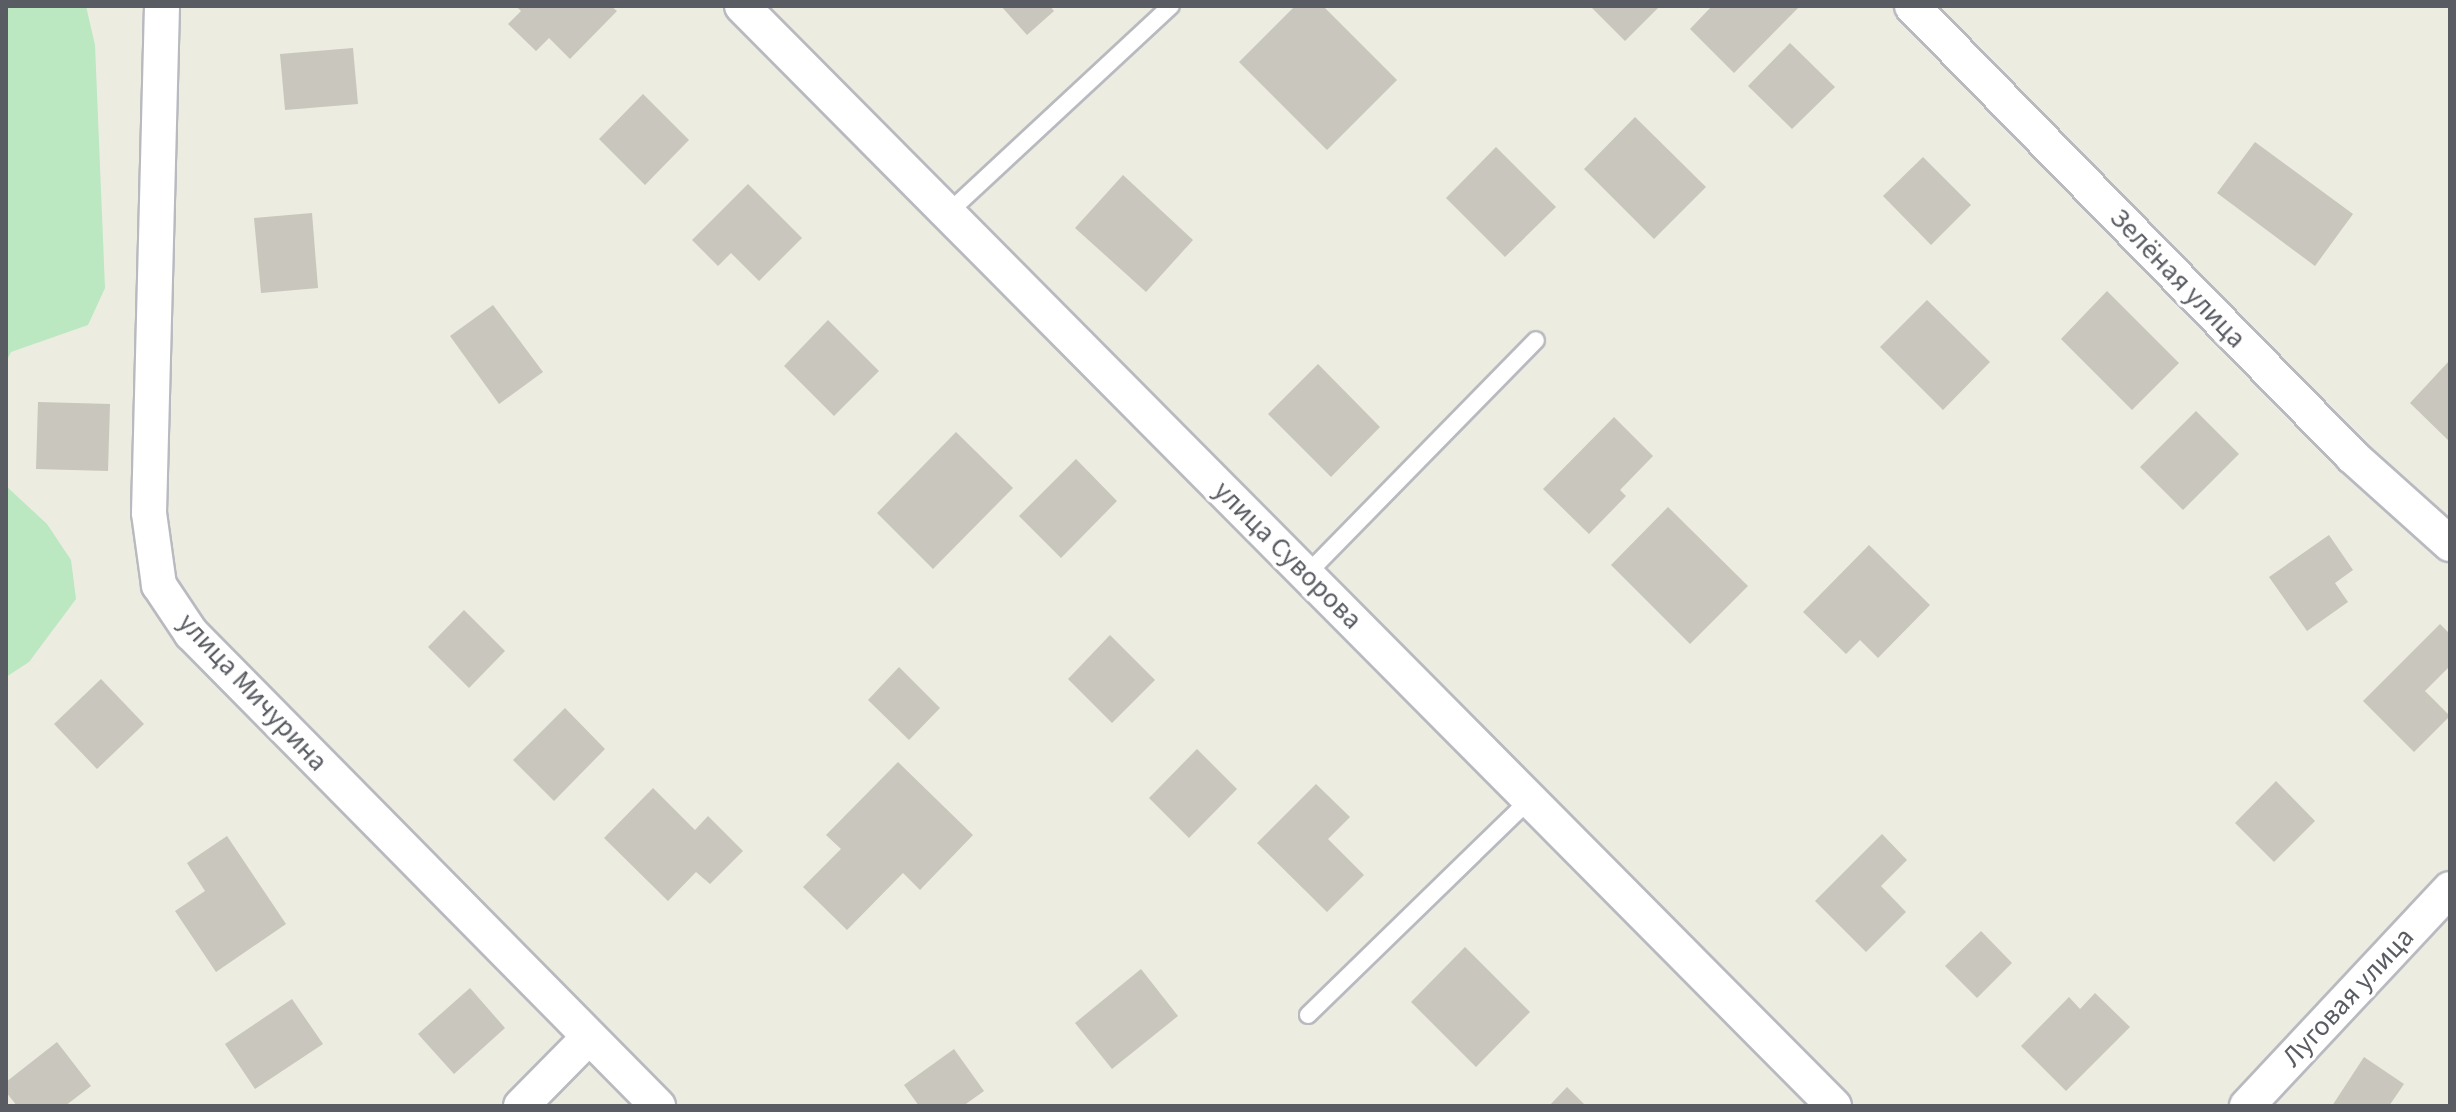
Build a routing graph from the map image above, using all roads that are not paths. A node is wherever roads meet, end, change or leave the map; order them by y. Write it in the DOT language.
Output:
graph roads {
  1 [pos="162,6"];
  2 [pos="742,6"];
  3 [pos="1171,6"];
  4 [pos="1912,6"];
  5 [pos="948,213"];
  6 [pos="1536,340"];
  7 [pos="2450,544"];
  8 [pos="1307,574"];
  9 [pos="1531,798"];
  10 [pos="2450,889"];
  11 [pos="1308,1015"];
  12 [pos="589,1037"];
  13 [pos="521,1106"];
  14 [pos="658,1106"];
  15 [pos="1834,1106"];
  16 [pos="2247,1106"];
  1 -- 12 [label="street, улица Мичурина"];
  2 -- 5 [label="street, улица Суворова"];
  3 -- 5 [label="lane"];
  4 -- 7 [label="street, Зелёная улица"];
  5 -- 8 [label="street, улица Суворова"];
  6 -- 8 [label="lane"];
  8 -- 9 [label="street, улица Суворова"];
  9 -- 11 [label="lane"];
  9 -- 15 [label="street, улица Суворова"];
  10 -- 16 [label="street, Луговая улица"];
  12 -- 13 [label="street"];
  12 -- 14 [label="street, улица Мичурина"];
}
